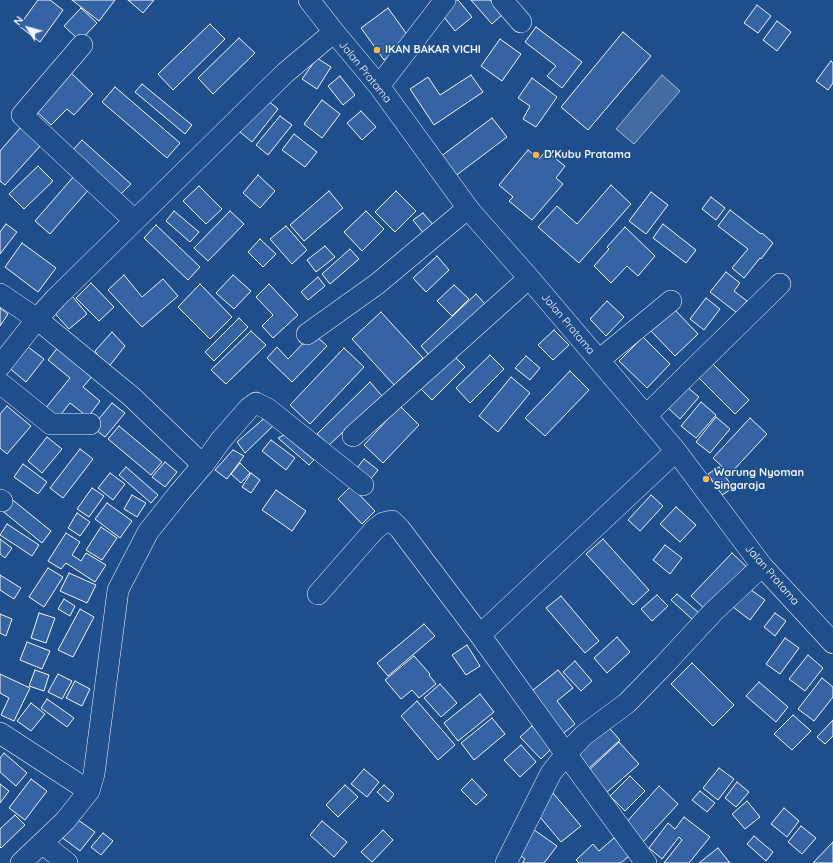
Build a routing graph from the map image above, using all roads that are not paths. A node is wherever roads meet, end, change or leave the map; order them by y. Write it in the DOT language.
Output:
graph roads {
  1 [pos="309,0"];
  2 [pos="444,0"];
  3 [pos="502,0"];
  4 [pos="521,22"];
  5 [pos="334,32"];
  6 [pos="82,45"];
  7 [pos="379,86"];
  8 [pos="468,208"];
  9 [pos="134,220"];
  10 [pos="529,278"];
  11 [pos="780,284"];
  12 [pos="0,294"];
  13 [pos="671,300"];
  14 [pos="37,319"];
  15 [pos="307,334"];
  16 [pos="598,360"];
  17 [pos="0,366"];
  18 [pos="0,383"];
  19 [pos="646,416"];
  20 [pos="90,424"];
  21 [pos="353,436"];
  22 [pos="676,451"];
  23 [pos="203,465"];
  24 [pos="363,485"];
  25 [pos="762,566"];
  26 [pos="318,594"];
  27 [pos="480,635"];
  28 [pos="833,643"];
  29 [pos="0,733"];
  30 [pos="566,754"];
  31 [pos="89,791"];
  32 [pos="42,843"];
  33 [pos="21,863"];
  34 [pos="67,863"];
  35 [pos="506,863"];
  36 [pos="646,863"];
  1 -- 5 [label="street, Jalan Pratama"];
  2 -- 7 [label="street"];
  3 -- 4 [label="street"];
  5 -- 7 [label="street, Jalan Pratama"];
  5 -- 9 [label="street"];
  6 -- 9 [label="street"];
  7 -- 8 [label="street, Jalan Pratama"];
  8 -- 10 [label="street, Jalan Pratama"];
  8 -- 15 [label="street"];
  9 -- 14 [label="street"];
  10 -- 16 [label="street, Jalan Pratama"];
  10 -- 21 [label="street"];
  11 -- 19 [label="street"];
  12 -- 14 [label="street"];
  13 -- 16 [label="street"];
  14 -- 17 [label="street"];
  14 -- 23 [label="street"];
  16 -- 19 [label="street, Jalan Pratama"];
  18 -- 20 [label="street"];
  19 -- 22 [label="street, Jalan Pratama"];
  22 -- 25 [label="street, Jalan Pratama"];
  22 -- 27 [label="street"];
  23 -- 24 [label="street"];
  23 -- 31 [label="street"];
  25 -- 28 [label="street, Jalan Pratama"];
  25 -- 30 [label="street"];
  26 -- 27 [label="street"];
  27 -- 30 [label="street"];
  29 -- 31 [label="street"];
  30 -- 35 [label="street"];
  30 -- 36 [label="street"];
  31 -- 32 [label="street"];
  32 -- 33 [label="street"];
  32 -- 34 [label="street"];
}
